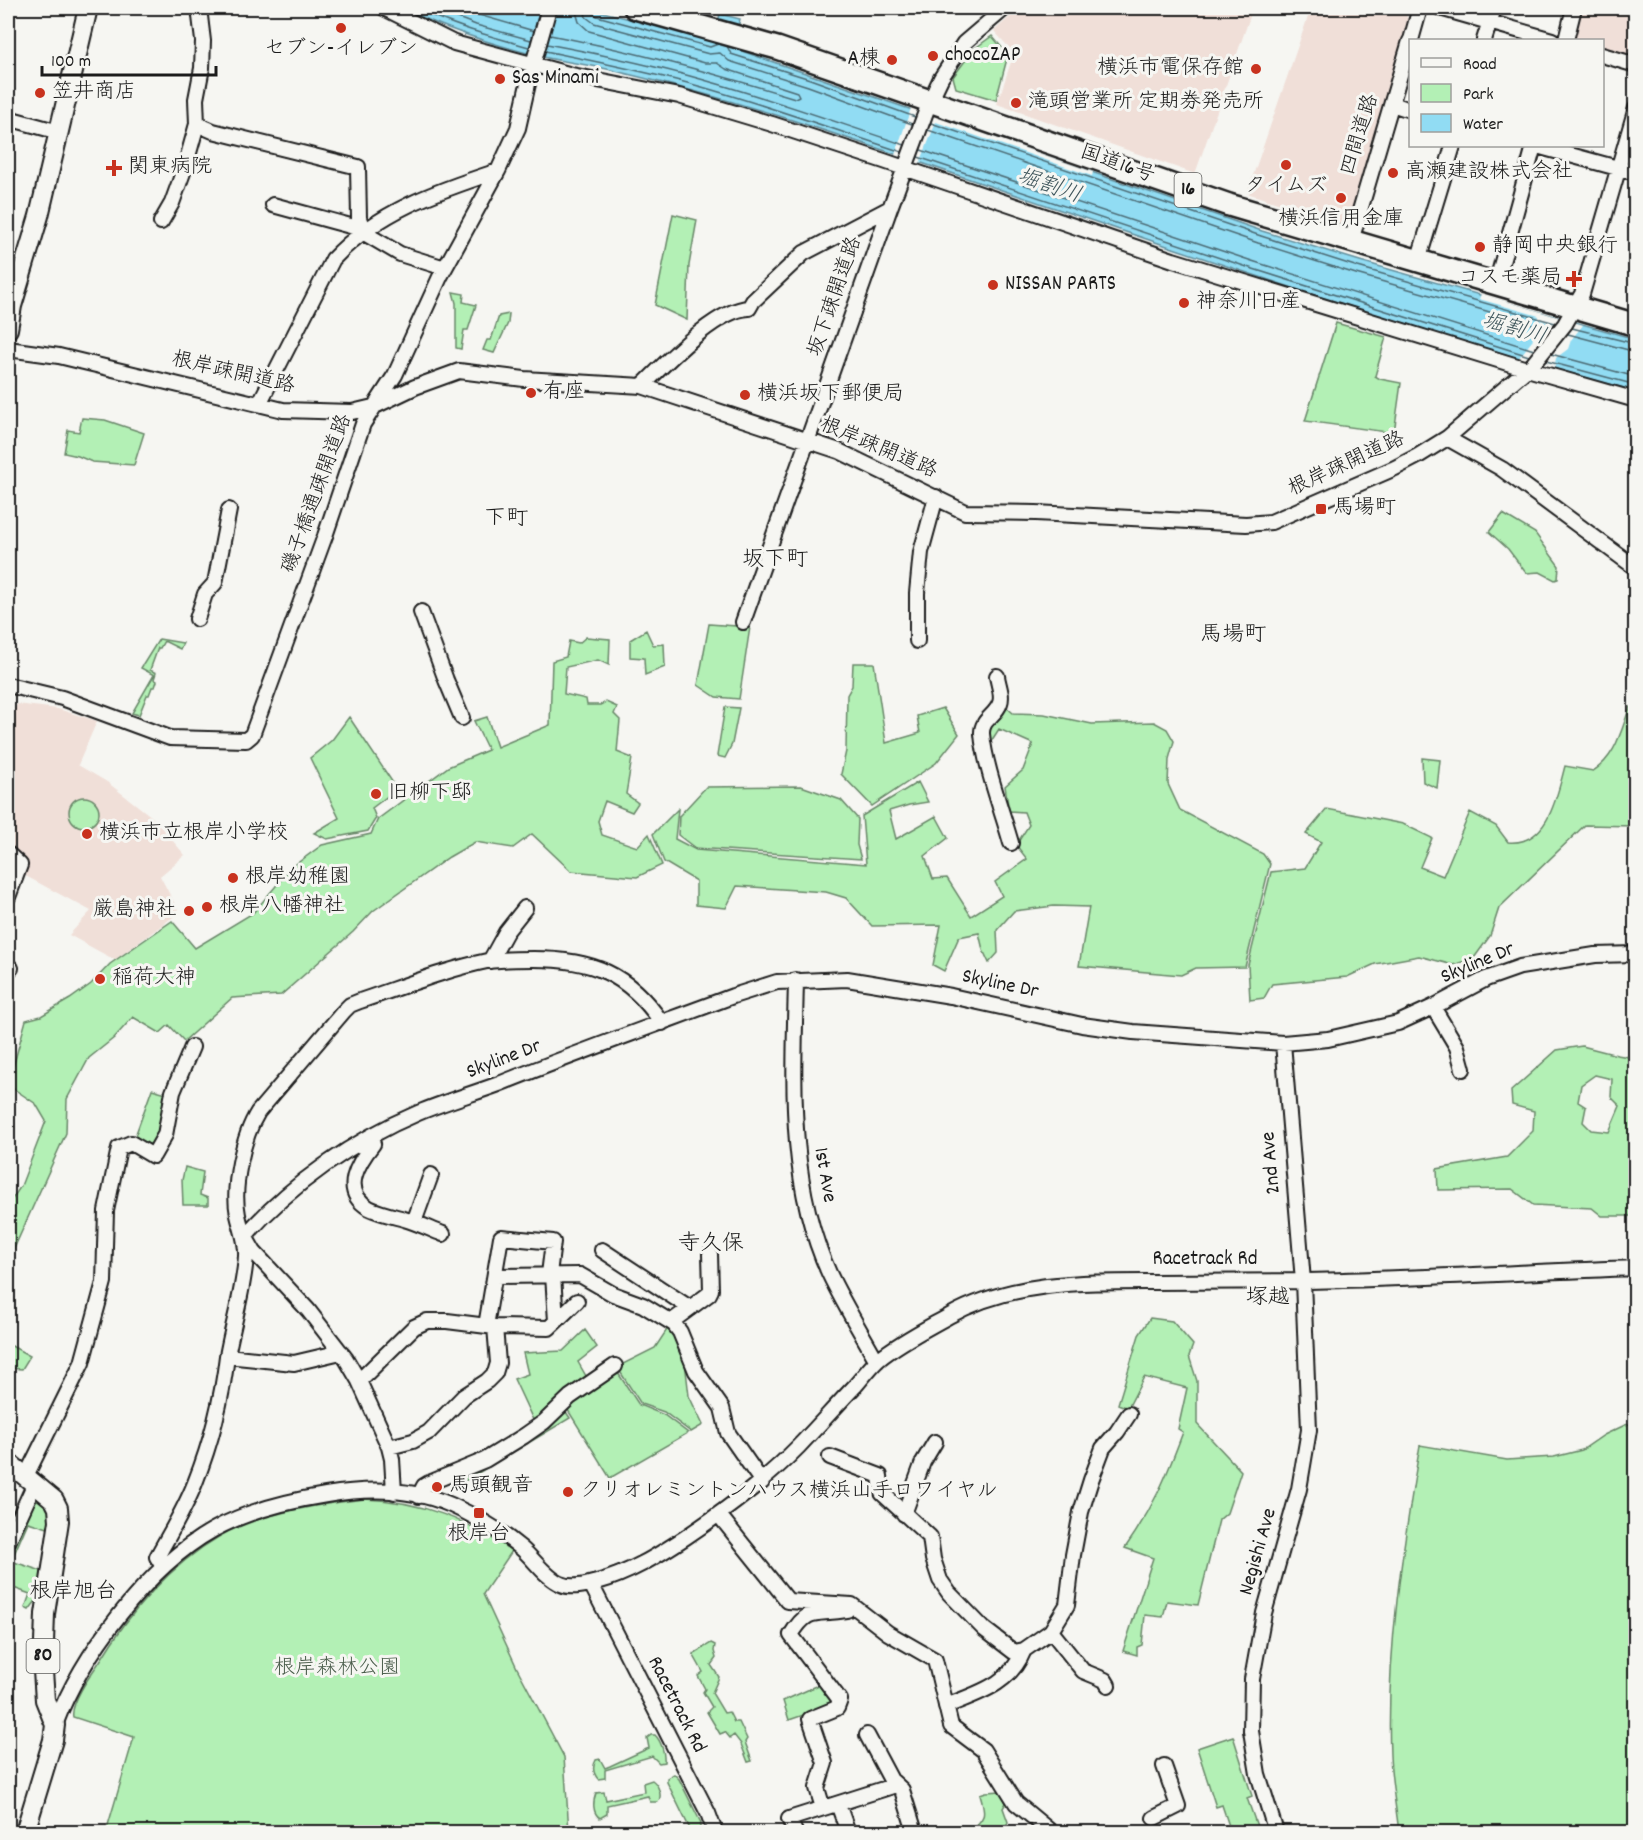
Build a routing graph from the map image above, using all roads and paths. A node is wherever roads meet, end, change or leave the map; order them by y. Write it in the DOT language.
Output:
graph roads {
  1 [pos="88,8"];
  2 [pos="199,8"];
  3 [pos="384,8"];
  4 [pos="549,8"];
  5 [pos="635,8"];
  6 [pos="1005,8"];
  7 [pos="1420,8"];
  8 [pos="1440,8"];
  9 [pos="1494,8"];
  10 [pos="1574,8"];
  11 [pos="1490,22"];
  12 [pos="1412,39"];
  13 [pos="1484,39"];
  14 [pos="1549,39"];
  15 [pos="1566,39"];
  16 [pos="1409,48"];
  17 [pos="1604,57"];
  18 [pos="535,60"];
  19 [pos="1635,65"];
  20 [pos="1392,104"];
  21 [pos="928,107"];
  22 [pos="1635,108"];
  23 [pos="1409,110"];
  24 [pos="8,118"];
  25 [pos="196,124"];
  26 [pos="59,132"];
  27 [pos="1453,147"];
  28 [pos="1536,147"];
  29 [pos="1540,147"];
  30 [pos="906,165"];
  31 [pos="1618,168"];
  32 [pos="498,171"];
  33 [pos="1635,173"];
  34 [pos="273,205"];
  35 [pos="890,208"];
  36 [pos="161,222"];
  37 [pos="364,233"];
  38 [pos="1351,242"];
  39 [pos="1418,261"];
  40 [pos="445,268"];
  41 [pos="1496,284"];
  42 [pos="1572,314"];
  43 [pos="8,322"];
  44 [pos="1635,325"];
  45 [pos="8,349"];
  46 [pos="1530,367"];
  47 [pos="642,386"];
  48 [pos="1635,400"];
  49 [pos="260,404"];
  50 [pos="374,407"];
  51 [pos="1447,438"];
  52 [pos="808,442"];
  53 [pos="936,497"];
  54 [pos="229,510"];
  55 [pos="1635,568"];
  56 [pos="421,612"];
  57 [pos="197,620"];
  58 [pos="743,622"];
  59 [pos="917,641"];
  60 [pos="997,676"];
  61 [pos="8,685"];
  62 [pos="462,718"];
  63 [pos="1011,843"];
  64 [pos="8,854"];
  65 [pos="8,897"];
  66 [pos="525,908"];
  67 [pos="1635,954"];
  68 [pos="490,961"];
  69 [pos="796,980"];
  70 [pos="1433,1007"];
  71 [pos="662,1023"];
  72 [pos="1283,1043"];
  73 [pos="192,1047"];
  74 [pos="1463,1069"];
  75 [pos="369,1137"];
  76 [pos="431,1175"];
  77 [pos="414,1222"];
  78 [pos="443,1234"];
  79 [pos="245,1236"];
  80 [pos="602,1250"];
  81 [pos="710,1254"];
  82 [pos="1635,1268"];
  83 [pos="551,1274"];
  84 [pos="495,1276"];
  85 [pos="1303,1281"];
  86 [pos="577,1301"];
  87 [pos="690,1308"];
  88 [pos="556,1321"];
  89 [pos="671,1322"];
  90 [pos="490,1327"];
  91 [pos="341,1352"];
  92 [pos="227,1356"];
  93 [pos="877,1361"];
  94 [pos="615,1366"];
  95 [pos="359,1381"];
  96 [pos="1130,1413"];
  97 [pos="935,1442"];
  98 [pos="389,1448"];
  99 [pos="830,1457"];
  100 [pos="8,1462"];
  101 [pos="31,1480"];
  102 [pos="762,1482"];
  103 [pos="394,1492"];
  104 [pos="419,1496"];
  105 [pos="904,1514"];
  106 [pos="719,1515"];
  107 [pos="8,1542"];
  108 [pos="163,1567"];
  109 [pos="591,1584"];
  110 [pos="856,1609"];
  111 [pos="1051,1631"];
  112 [pos="1024,1650"];
  113 [pos="1108,1685"];
  114 [pos="946,1706"];
  115 [pos="55,1725"];
  116 [pos="867,1736"];
  117 [pos="1164,1766"];
  118 [pos="896,1785"];
  119 [pos="838,1803"];
  120 [pos="823,1808"];
  121 [pos="1154,1818"];
  122 [pos="25,1833"];
  123 [pos="715,1833"];
  124 [pos="795,1833"];
  125 [pos="848,1833"];
  126 [pos="915,1833"];
  127 [pos="1051,1833"];
  128 [pos="1276,1833"];
  1 -- 26 [label="main road"];
  2 -- 25 [label="street"];
  3 -- 18 [label="street"];
  4 -- 18 [label="street, 磯子橋通疎開道路"];
  5 -- 21 [label="highway, 国道16号 / 16"];
  6 -- 21 [label="street, 坂下疎開道路"];
  7 -- 12 [label="street, 四間道路"];
  8 -- 11 [label="street"];
  9 -- 11 [label="street"];
  10 -- 15 [label="street"];
  11 -- 13 [label="street"];
  11 -- 14 [label="street"];
  16 -- 20 [label="street, 四間道路"];
  17 -- 19 [label="street"];
  18 -- 30 [label="street"];
  18 -- 32 [label="street, 磯子橋通疎開道路"];
  20 -- 23 [label="street"];
  20 -- 38 [label="street, 四間道路"];
  21 -- 30 [label="street, 坂下疎開道路"];
  21 -- 38 [label="highway, 国道16号 / 16"];
  22 -- 31 [label="street, 根岸疎開道路"];
  24 -- 26 [label="street"];
  25 -- 36 [label="street"];
  25 -- 37 [label="street"];
  26 -- 43 [label="main road"];
  27 -- 39 [label="street"];
  28 -- 41 [label="street"];
  29 -- 31 [label="street"];
  30 -- 35 [label="street, 坂下疎開道路"];
  30 -- 46 [label="street"];
  31 -- 33 [label="street"];
  31 -- 42 [label="street, 根岸疎開道路"];
  32 -- 37 [label="street"];
  32 -- 40 [label="street, 磯子橋通疎開道路"];
  34 -- 37 [label="street"];
  35 -- 47 [label="street"];
  35 -- 52 [label="street, 坂下疎開道路"];
  37 -- 40 [label="street"];
  37 -- 49 [label="street"];
  38 -- 39 [label="highway, 国道16号 / 16"];
  39 -- 41 [label="highway, 国道16号 / 16"];
  40 -- 50 [label="street, 磯子橋通疎開道路"];
  41 -- 42 [label="highway, 国道16号 / 16"];
  42 -- 44 [label="highway, 国道16号 / 16"];
  42 -- 46 [label="street, 根岸疎開道路"];
  45 -- 49 [label="street, 根岸疎開道路"];
  46 -- 48 [label="street"];
  46 -- 51 [label="street, 根岸疎開道路"];
  47 -- 50 [label="street, 根岸疎開道路"];
  47 -- 52 [label="street, 根岸疎開道路"];
  49 -- 50 [label="street, 根岸疎開道路"];
  50 -- 61 [label="street, 磯子橋通疎開道路"];
  51 -- 53 [label="street, 根岸疎開道路"];
  51 -- 55 [label="street"];
  52 -- 53 [label="street, 根岸疎開道路"];
  52 -- 58 [label="street, 坂下疎開道路"];
  53 -- 59 [label="street"];
  54 -- 57 [label="street"];
  56 -- 62 [label="street"];
  60 -- 63 [label="street"];
  64 -- 65 [label="street"];
  66 -- 68 [label="street"];
  67 -- 70 [label="street, Skyline Dr"];
  68 -- 71 [label="street"];
  68 -- 79 [label="street"];
  69 -- 71 [label="street, Skyline Dr"];
  69 -- 72 [label="street, Skyline Dr"];
  69 -- 93 [label="street, 1st Ave"];
  70 -- 72 [label="street, Skyline Dr"];
  70 -- 74 [label="street"];
  71 -- 75 [label="street, Skyline Dr"];
  72 -- 85 [label="street, 2nd Ave"];
  73 -- 101 [label="street"];
  75 -- 77 [label="street"];
  75 -- 79 [label="street, Skyline Dr"];
  76 -- 77 [label="street"];
  77 -- 78 [label="street"];
  79 -- 91 [label="street"];
  79 -- 92 [label="street"];
  80 -- 87 [label="street"];
  81 -- 87 [label="street"];
  82 -- 85 [label="street, Racetrack Rd"];
  83 -- 84 [label="street"];
  83 -- 84 [label="street"];
  83 -- 88 [label="street"];
  83 -- 89 [label="street"];
  84 -- 90 [label="street"];
  85 -- 93 [label="street, Racetrack Rd"];
  85 -- 128 [label="street, Negishi Ave"];
  86 -- 88 [label="street"];
  87 -- 89 [label="street"];
  88 -- 90 [label="street"];
  89 -- 102 [label="street"];
  90 -- 95 [label="street"];
  90 -- 98 [label="street"];
  91 -- 92 [label="street"];
  91 -- 95 [label="street"];
  92 -- 108 [label="street"];
  93 -- 102 [label="street, Racetrack Rd"];
  94 -- 104 [label="street"];
  95 -- 98 [label="street"];
  96 -- 111 [label="street"];
  97 -- 105 [label="street"];
  98 -- 103 [label="street"];
  99 -- 105 [label="street"];
  100 -- 101 [label="main road, 80"];
  101 -- 107 [label="street"];
  101 -- 115 [label="main road, 80"];
  102 -- 106 [label="street, Racetrack Rd"];
  103 -- 104 [label="street, Racetrack Rd"];
  103 -- 108 [label="street, Racetrack Rd"];
  104 -- 109 [label="street, Racetrack Rd"];
  105 -- 112 [label="street"];
  106 -- 109 [label="street, Racetrack Rd"];
  106 -- 110 [label="street"];
  108 -- 115 [label="street, Racetrack Rd"];
  109 -- 123 [label="street, Racetrack Rd"];
  110 -- 114 [label="street"];
  110 -- 120 [label="street"];
  111 -- 112 [label="street"];
  111 -- 113 [label="street"];
  112 -- 114 [label="street"];
  114 -- 127 [label="street"];
  115 -- 122 [label="main road"];
  116 -- 118 [label="street"];
  117 -- 121 [label="street"];
  118 -- 119 [label="street"];
  118 -- 126 [label="street"];
  119 -- 120 [label="street"];
  119 -- 125 [label="street"];
  120 -- 124 [label="street"];
}
